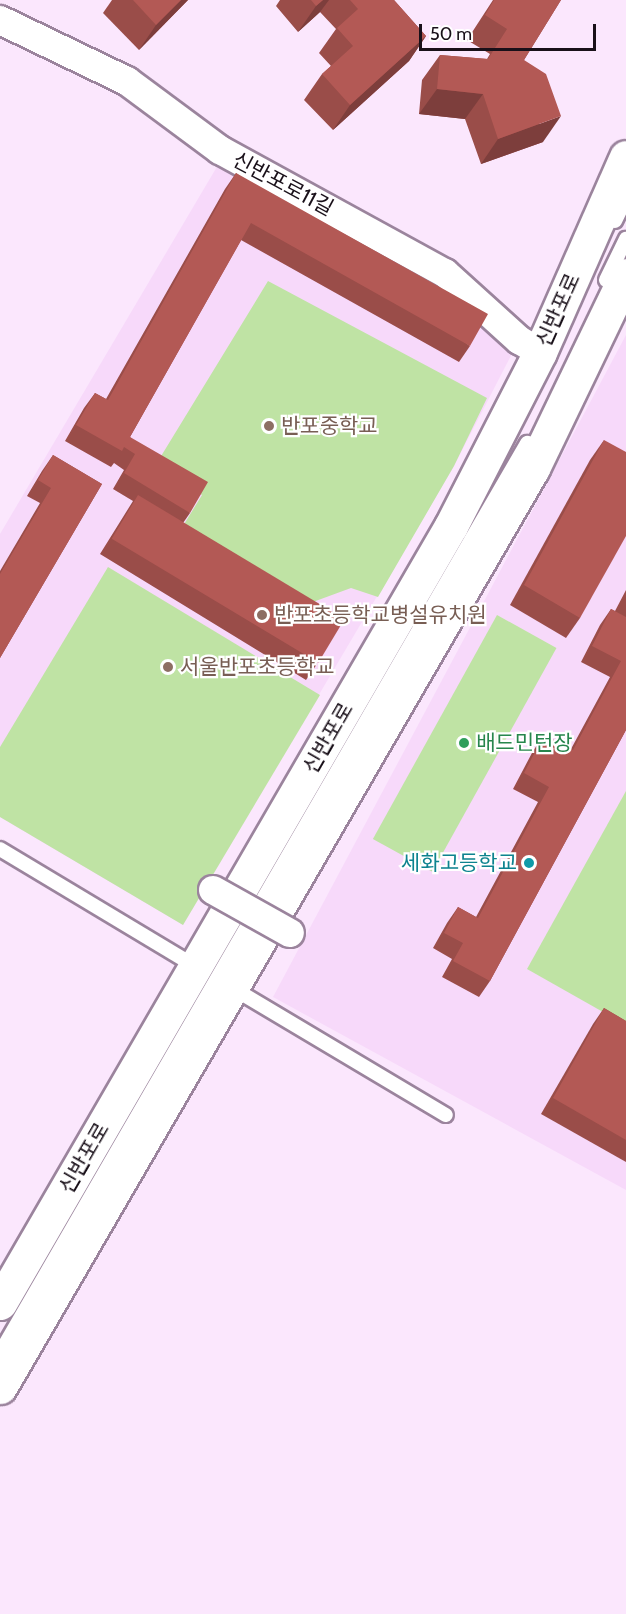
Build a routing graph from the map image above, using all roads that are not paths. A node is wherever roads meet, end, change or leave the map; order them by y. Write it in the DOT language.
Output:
graph roads {
  1 [pos="9,24"];
  2 [pos="626,157"];
  3 [pos="626,198"];
  4 [pos="626,239"];
  5 [pos="613,283"];
  6 [pos="540,352"];
  7 [pos="536,425"];
  8 [pos="0,849"];
  9 [pos="213,890"];
  10 [pos="290,933"];
  11 [pos="214,977"];
  12 [pos="446,1115"];
  13 [pos="61,1234"];
  14 [pos="0,1303"];
  15 [pos="47,1303"];
  16 [pos="0,1338"];
  17 [pos="0,1353"];
  18 [pos="0,1387"];
  1 -- 6 [label="street, 신반포로11길"];
  2 -- 6 [label="main road, 신반포로"];
  3 -- 11 [label="lane"];
  4 -- 5 [label="lane"];
  5 -- 11 [label="main road, 신반포로"];
  6 -- 11 [label="main road, 신반포로"];
  7 -- 11 [label="lane"];
  8 -- 11 [label="lane"];
  9 -- 10 [label="street, bridge"];
  11 -- 12 [label="lane"];
  11 -- 13 [label="lane"];
  11 -- 14 [label="main road, 신반포로"];
  11 -- 15 [label="main road, 신반포로"];
  11 -- 17 [label="lane"];
  13 -- 14 [label="lane"];
  13 -- 16 [label="lane"];
  15 -- 17 [label="lane"];
  15 -- 18 [label="main road, 신반포로"];
}
